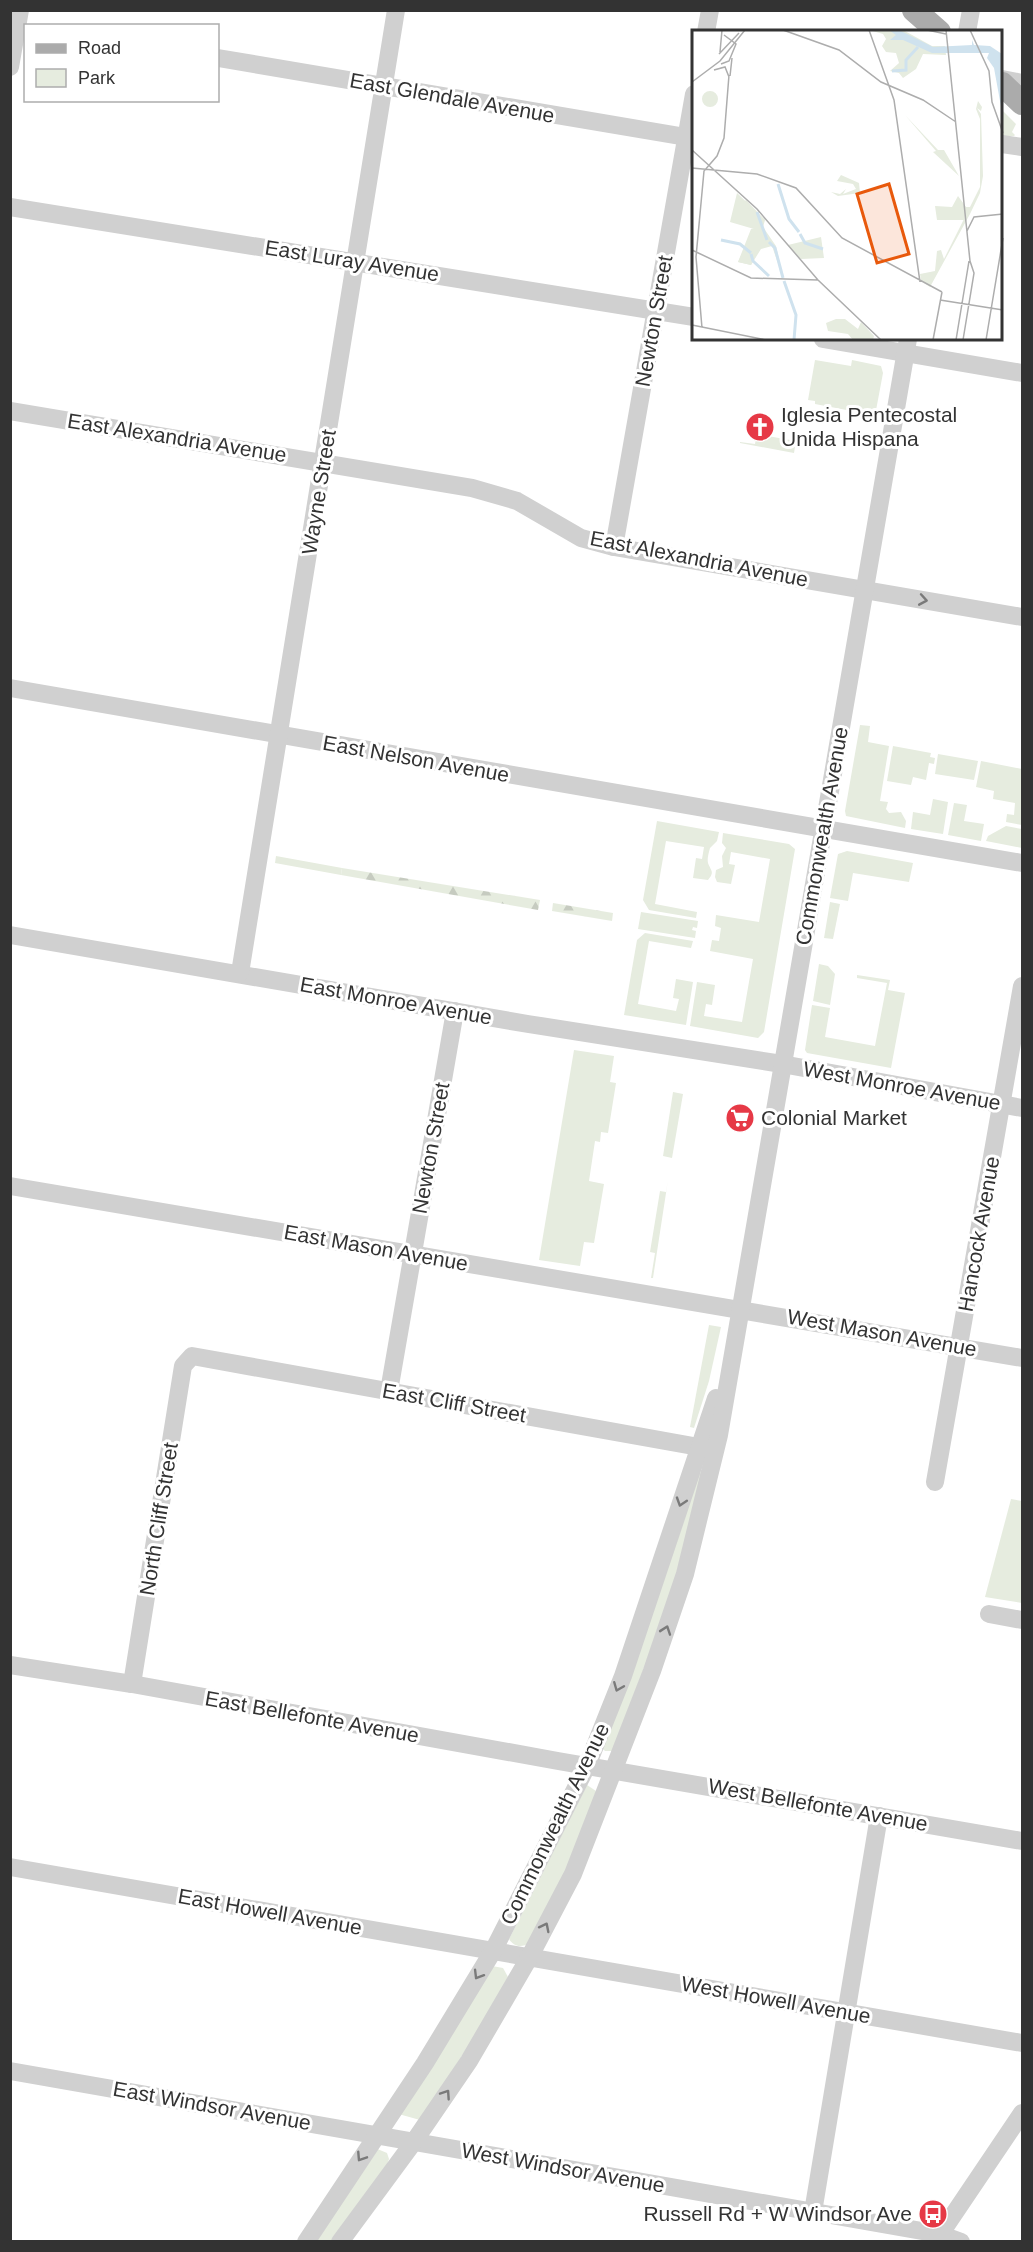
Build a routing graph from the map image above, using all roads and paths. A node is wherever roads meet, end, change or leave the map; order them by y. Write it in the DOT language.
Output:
graph roads {
  1 [pos="396,10"];
  2 [pos="710,10"];
  3 [pos="914,10"];
  4 [pos="971,10"];
  5 [pos="18,22"];
  6 [pos="706,30"];
  7 [pos="937,30"];
  8 [pos="967,30"];
  9 [pos="219,58"];
  10 [pos="10,68"];
  11 [pos="1003,81"];
  12 [pos="1003,82"];
  13 [pos="1023,83"];
  14 [pos="383,86"];
  15 [pos="1023,103"];
  16 [pos="692,107"];
  17 [pos="686,137"];
  18 [pos="1003,144"];
  19 [pos="1023,147"];
  20 [pos="10,207"];
  21 [pos="356,262"];
  22 [pos="656,311"];
  23 [pos="692,317"];
  24 [pos="835,340"];
  25 [pos="907,346"];
  26 [pos="1023,373"];
  27 [pos="10,411"];
  28 [pos="324,462"];
  29 [pos="614,547"];
  30 [pos="866,589"];
  31 [pos="1023,617"];
  32 [pos="10,688"];
  33 [pos="279,735"];
  34 [pos="823,828"];
  35 [pos="1023,863"];
  36 [pos="10,935"];
  37 [pos="240,973"];
  38 [pos="1023,986"];
  39 [pos="455,1011"];
  40 [pos="782,1064"];
  41 [pos="1003,1105"];
  42 [pos="1023,1108"];
  43 [pos="10,1186"];
  44 [pos="412,1254"];
  45 [pos="741,1308"];
  46 [pos="959,1346"];
  47 [pos="192,1356"];
  48 [pos="1023,1358"];
  49 [pos="389,1391"];
  50 [pos="708,1448"];
  51 [pos="935,1482"];
  52 [pos="989,1614"];
  53 [pos="1023,1620"];
  54 [pos="10,1665"];
  55 [pos="132,1684"];
  56 [pos="587,1766"];
  57 [pos="614,1770"];
  58 [pos="879,1816"];
  59 [pos="1023,1841"];
  60 [pos="10,1867"];
  61 [pos="493,1951"];
  62 [pos="529,1958"];
  63 [pos="846,2012"];
  64 [pos="1023,2043"];
  65 [pos="10,2071"];
  66 [pos="1023,2113"];
  67 [pos="375,2136"];
  68 [pos="413,2143"];
  69 [pos="813,2212"];
  70 [pos="937,2238"];
  71 [pos="306,2241"];
  72 [pos="340,2241"];
  73 [pos="962,2241"];
  1 -- 14 [label="street, Wayne Street"];
  2 -- 6 [label="street"];
  3 -- 7 [label="main road"];
  4 -- 8 [label="street"];
  5 -- 10 [label="street"];
  9 -- 14 [label="street, East Glendale Avenue"];
  11 -- 13 [label="street"];
  12 -- 15 [label="main road"];
  14 -- 17 [label="street, East Glendale Avenue"];
  14 -- 21 [label="street, Wayne Street"];
  16 -- 17 [label="street, Newton Street"];
  17 -- 22 [label="street, Newton Street"];
  18 -- 19 [label="street"];
  20 -- 21 [label="street, East Luray Avenue"];
  21 -- 22 [label="street, East Luray Avenue"];
  21 -- 28 [label="street, Wayne Street"];
  22 -- 23 [label="street, East Luray Avenue"];
  22 -- 29 [label="street, Newton Street"];
  24 -- 25 [label="street"];
  25 -- 26 [label="street"];
  25 -- 30 [label="street, Commonwealth Avenue"];
  27 -- 28 [label="street, East Alexandria Avenue"];
  28 -- 29 [label="street, East Alexandria Avenue"];
  28 -- 33 [label="street, Wayne Street"];
  29 -- 30 [label="street, East Alexandria Avenue"];
  30 -- 31 [label="street, East Alexandria Avenue, one-way"];
  30 -- 34 [label="street, Commonwealth Avenue"];
  32 -- 33 [label="street, East Nelson Avenue"];
  33 -- 34 [label="street, East Nelson Avenue"];
  33 -- 37 [label="street, Wayne Street"];
  34 -- 35 [label="street, East Nelson Avenue"];
  34 -- 40 [label="street, Commonwealth Avenue"];
  36 -- 37 [label="street, East Monroe Avenue"];
  37 -- 39 [label="street, East Monroe Avenue"];
  38 -- 41 [label="street, Hancock Avenue"];
  39 -- 40 [label="street, East Monroe Avenue"];
  39 -- 44 [label="street, Newton Street"];
  40 -- 41 [label="street, West Monroe Avenue"];
  40 -- 45 [label="street, Commonwealth Avenue"];
  41 -- 42 [label="street, West Monroe Avenue"];
  41 -- 46 [label="street, Hancock Avenue"];
  43 -- 44 [label="street, East Mason Avenue"];
  44 -- 45 [label="street, East Mason Avenue"];
  44 -- 49 [label="street, Newton Street"];
  45 -- 46 [label="street, West Mason Avenue"];
  45 -- 50 [label="street, Commonwealth Avenue"];
  46 -- 48 [label="street, West Mason Avenue"];
  46 -- 51 [label="street, Hancock Avenue"];
  47 -- 49 [label="street, East Cliff Street"];
  47 -- 55 [label="street, North Cliff Street"];
  49 -- 50 [label="street, East Cliff Street"];
  50 -- 56 [label="street, Commonwealth Avenue, one-way"];
  57 -- 50 [label="street, Commonwealth Avenue, one-way"];
  52 -- 53 [label="street"];
  54 -- 55 [label="street, East Bellefonte Avenue"];
  55 -- 56 [label="street, East Bellefonte Avenue"];
  56 -- 57 [label="street, East Bellefonte Avenue"];
  56 -- 61 [label="street, Commonwealth Avenue"];
  57 -- 58 [label="street, West Bellefonte Avenue"];
  62 -- 57 [label="street, Commonwealth Avenue, one-way"];
  58 -- 59 [label="street, West Bellefonte Avenue"];
  58 -- 63 [label="street"];
  60 -- 61 [label="street, East Howell Avenue"];
  61 -- 62 [label="street, East Howell Avenue"];
  61 -- 67 [label="street, Commonwealth Avenue, one-way"];
  62 -- 63 [label="street, West Howell Avenue"];
  68 -- 62 [label="street, Commonwealth Avenue, one-way"];
  63 -- 64 [label="street, West Howell Avenue"];
  63 -- 69 [label="street"];
  65 -- 67 [label="street, East Windsor Avenue"];
  66 -- 70 [label="street"];
  67 -- 68 [label="street, East Windsor Avenue"];
  67 -- 71 [label="street, Commonwealth Avenue, one-way"];
  68 -- 69 [label="street, West Windsor Avenue"];
  68 -- 72 [label="street, Commonwealth Avenue"];
  69 -- 70 [label="street, West Windsor Avenue"];
  70 -- 73 [label="street, West Windsor Avenue"];
}
